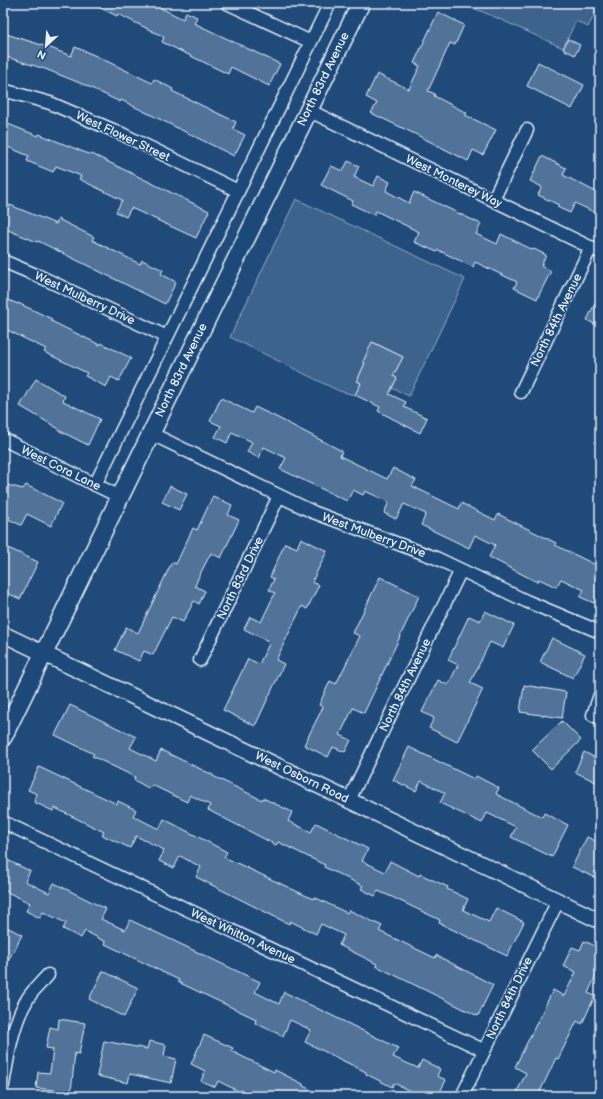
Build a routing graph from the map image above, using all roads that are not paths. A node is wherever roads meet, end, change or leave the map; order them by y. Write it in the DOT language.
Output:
graph roads {
  1 [pos="227,3"];
  2 [pos="330,3"];
  3 [pos="361,3"];
  4 [pos="311,42"];
  5 [pos="3,90"];
  6 [pos="308,110"];
  7 [pos="527,130"];
  8 [pos="238,191"];
  9 [pos="493,200"];
  10 [pos="596,250"];
  11 [pos="3,260"];
  12 [pos="167,337"];
  13 [pos="521,392"];
  14 [pos="150,433"];
  15 [pos="3,440"];
  16 [pos="95,485"];
  17 [pos="279,496"];
  18 [pos="120,497"];
  19 [pos="462,570"];
  20 [pos="600,632"];
  21 [pos="3,634"];
  22 [pos="44,654"];
  23 [pos="200,660"];
  24 [pos="600,695"];
  25 [pos="597,716"];
  26 [pos="3,737"];
  27 [pos="349,800"];
  28 [pos="3,822"];
  29 [pos="558,901"];
  30 [pos="600,921"];
  31 [pos="48,975"];
  32 [pos="483,1050"];
  33 [pos="3,1085"];
  34 [pos="462,1096"];
  1 -- 4 [label="street"];
  2 -- 4 [label="street"];
  3 -- 6 [label="main road, North 83rd Avenue"];
  4 -- 8 [label="street"];
  5 -- 8 [label="street, West Flower Street"];
  6 -- 9 [label="street, West Monterey Way"];
  6 -- 14 [label="main road, North 83rd Avenue"];
  7 -- 9 [label="street"];
  8 -- 12 [label="street"];
  9 -- 10 [label="street, West Monterey Way"];
  10 -- 13 [label="street, North 84th Avenue"];
  11 -- 12 [label="street, West Mulberry Drive"];
  12 -- 16 [label="street"];
  14 -- 17 [label="street, West Mulberry Drive"];
  14 -- 18 [label="main road, North 83rd Avenue"];
  15 -- 16 [label="street, West Cora Lane"];
  16 -- 18 [label="street, West Cora Lane"];
  17 -- 19 [label="street, West Mulberry Drive"];
  17 -- 23 [label="street, North 83rd Drive"];
  18 -- 22 [label="main road, North 83rd Avenue"];
  19 -- 20 [label="street, West Mulberry Drive"];
  19 -- 27 [label="street, North 84th Avenue"];
  21 -- 22 [label="street, West Osborn Road"];
  22 -- 26 [label="main road, North 83rd Avenue"];
  22 -- 27 [label="street, West Osborn Road"];
  24 -- 25 [label="street"];
  27 -- 29 [label="street, West Osborn Road"];
  28 -- 32 [label="street, West Whitton Avenue"];
  29 -- 30 [label="street, West Osborn Road"];
  29 -- 32 [label="street, North 84th Drive"];
  31 -- 33 [label="street"];
  32 -- 34 [label="street, North 84th Drive"];
}
